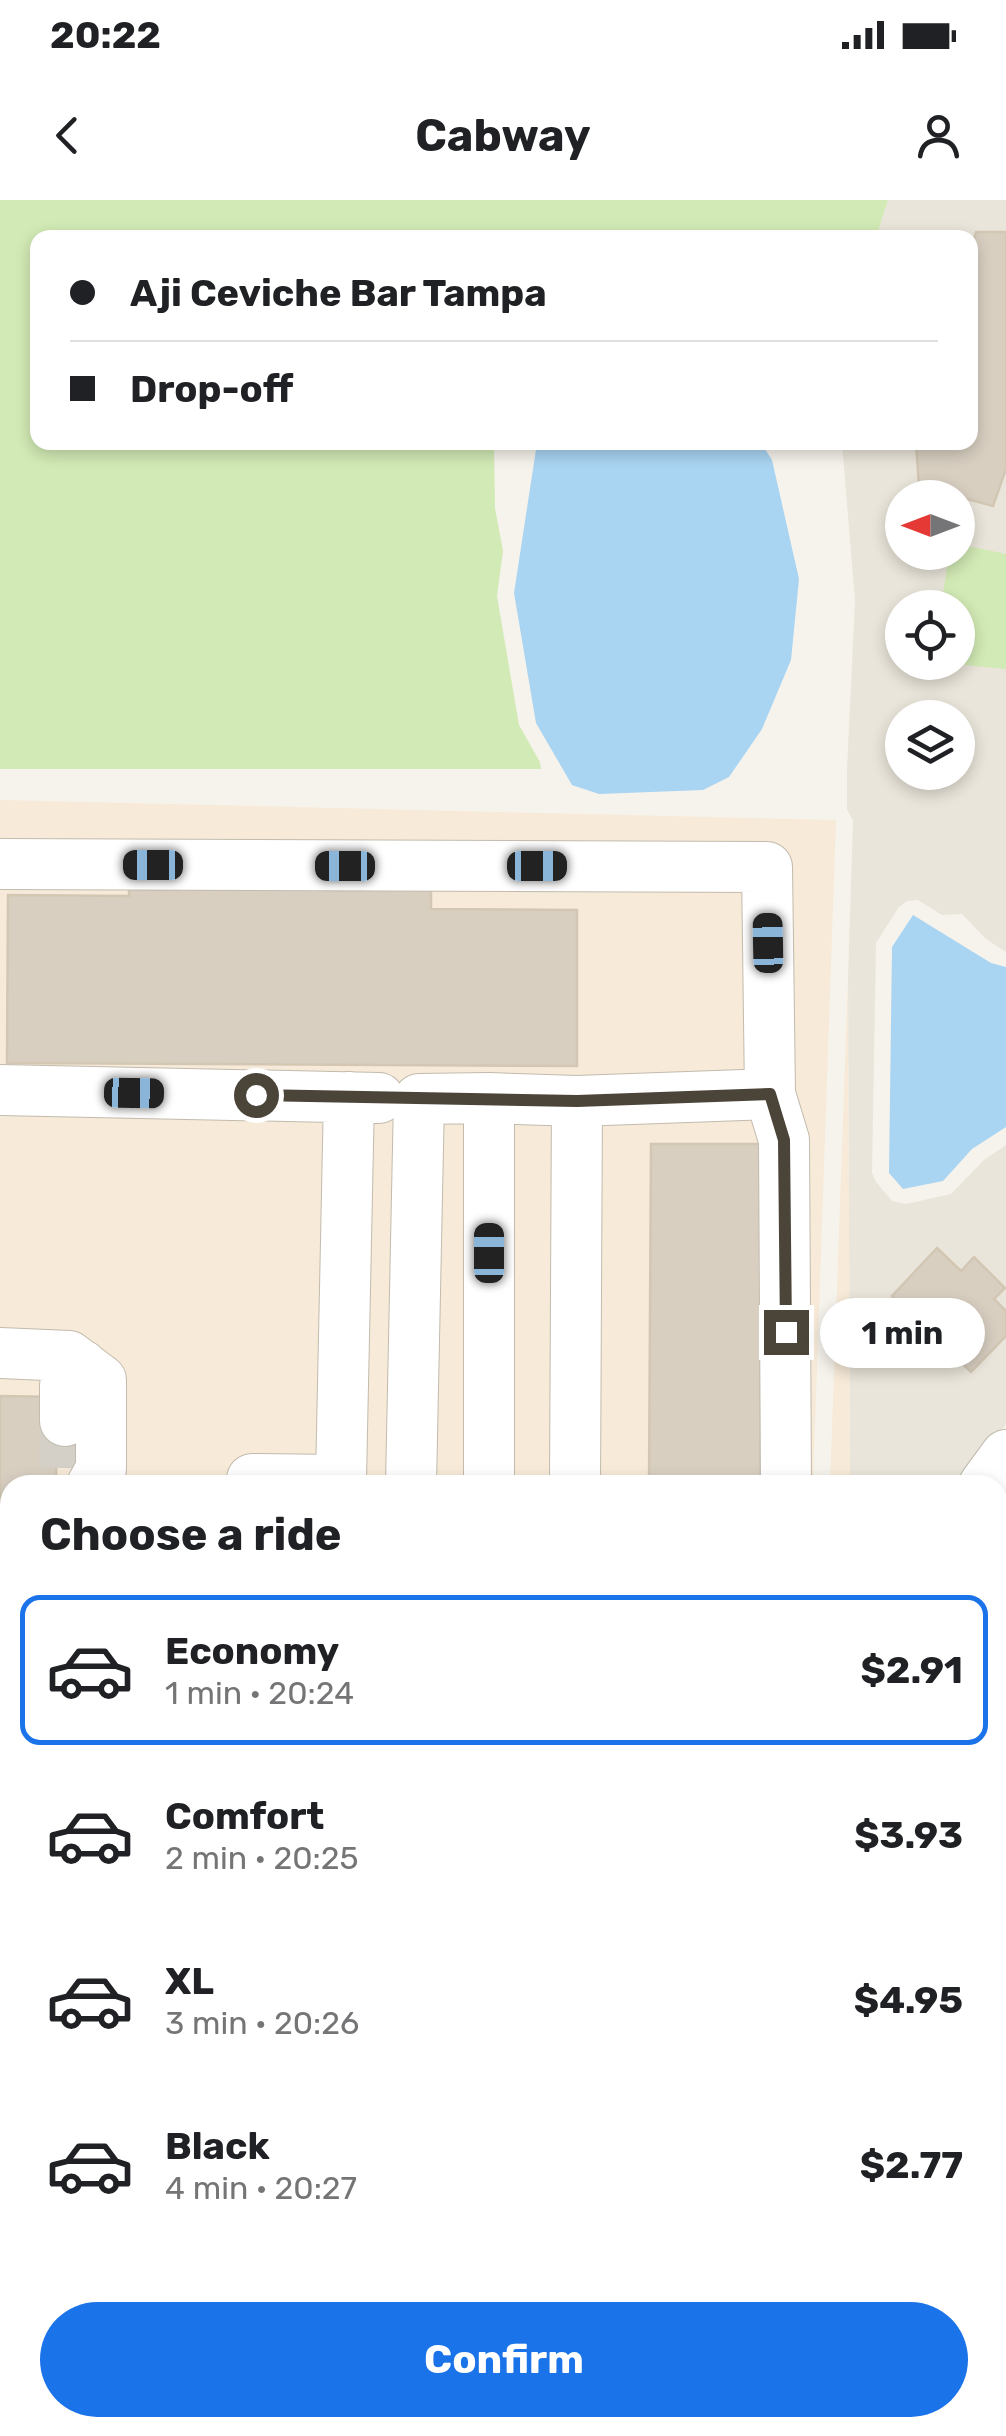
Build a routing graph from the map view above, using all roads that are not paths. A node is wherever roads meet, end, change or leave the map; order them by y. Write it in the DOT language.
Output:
graph roads {
  1 [pos="0,864"];
  2 [pos="0,1090"];
  3 [pos="770,1094"];
  4 [pos="348,1097"];
  5 [pos="489,1098"];
  6 [pos="419,1099"];
  7 [pos="577,1101"];
  8 [pos="0,1353"];
  9 [pos="82,1365"];
  10 [pos="78,1462"];
  11 [pos="340,1475"];
  12 [pos="411,1475"];
  13 [pos="489,1475"];
  14 [pos="575,1475"];
  15 [pos="786,1475"];
  1 -- 3 [label="street"];
  2 -- 4 [label="street"];
  3 -- 7 [label="street"];
  3 -- 15 [label="street"];
  4 -- 6 [label="street"];
  4 -- 11 [label="street"];
  5 -- 6 [label="street"];
  5 -- 7 [label="street"];
  5 -- 13 [label="street"];
  6 -- 12 [label="street"];
  7 -- 14 [label="street"];
  8 -- 9 [label="street"];
  9 -- 10 [label="street"];
  9 -- 10 [label="street"];
}
